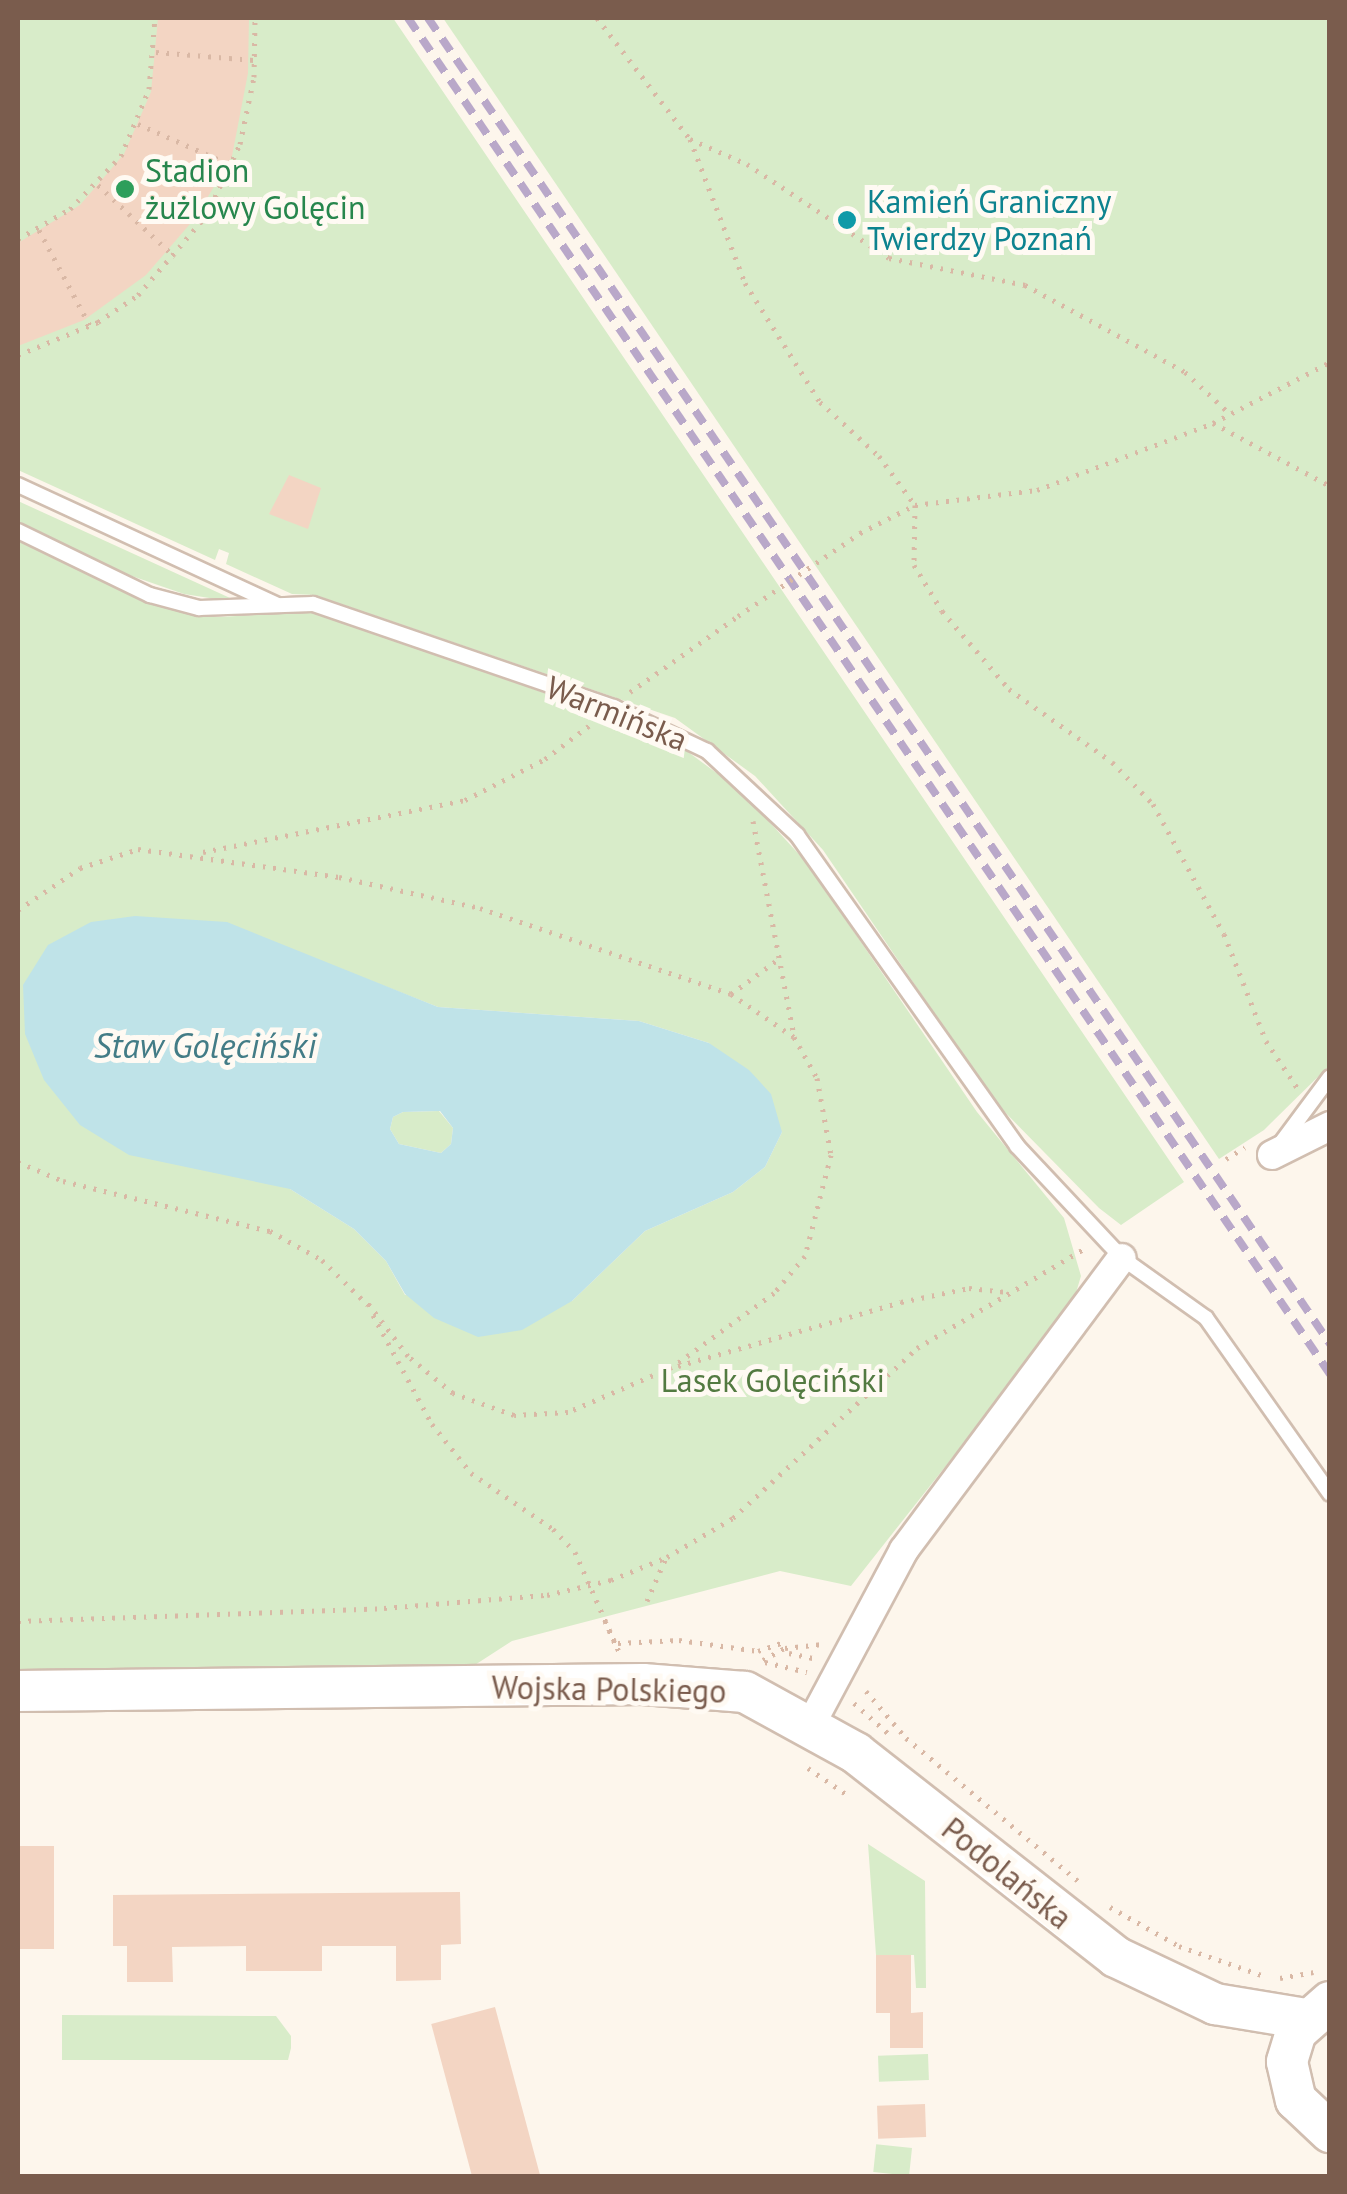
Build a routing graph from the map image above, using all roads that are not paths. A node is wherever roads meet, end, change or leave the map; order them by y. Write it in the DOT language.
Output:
graph roads {
  1 [pos="18,485"];
  2 [pos="18,532"];
  3 [pos="278,606"];
  4 [pos="1330,1076"];
  5 [pos="1330,1126"];
  6 [pos="1272,1156"];
  7 [pos="1112,1248"];
  8 [pos="1330,1494"];
  9 [pos="18,1691"];
  10 [pos="811,1724"];
  11 [pos="1314,1990"];
  12 [pos="1215,2004"];
  13 [pos="1288,2062"];
  14 [pos="1330,2132"];
  1 -- 3 [label="lane"];
  2 -- 3 [label="lane, Warmińska"];
  3 -- 7 [label="lane, Warmińska"];
  4 -- 6 [label="lane"];
  5 -- 6 [label="street"];
  7 -- 8 [label="lane, Warmińska"];
  7 -- 10 [label="street"];
  9 -- 10 [label="street, Wojska Polskiego"];
  10 -- 12 [label="street, Podolańska"];
  11 -- 12 [label="street, Podolańska"];
  11 -- 13 [label="street"];
  12 -- 13 [label="street, Podolańska"];
  13 -- 14 [label="street"];
}
